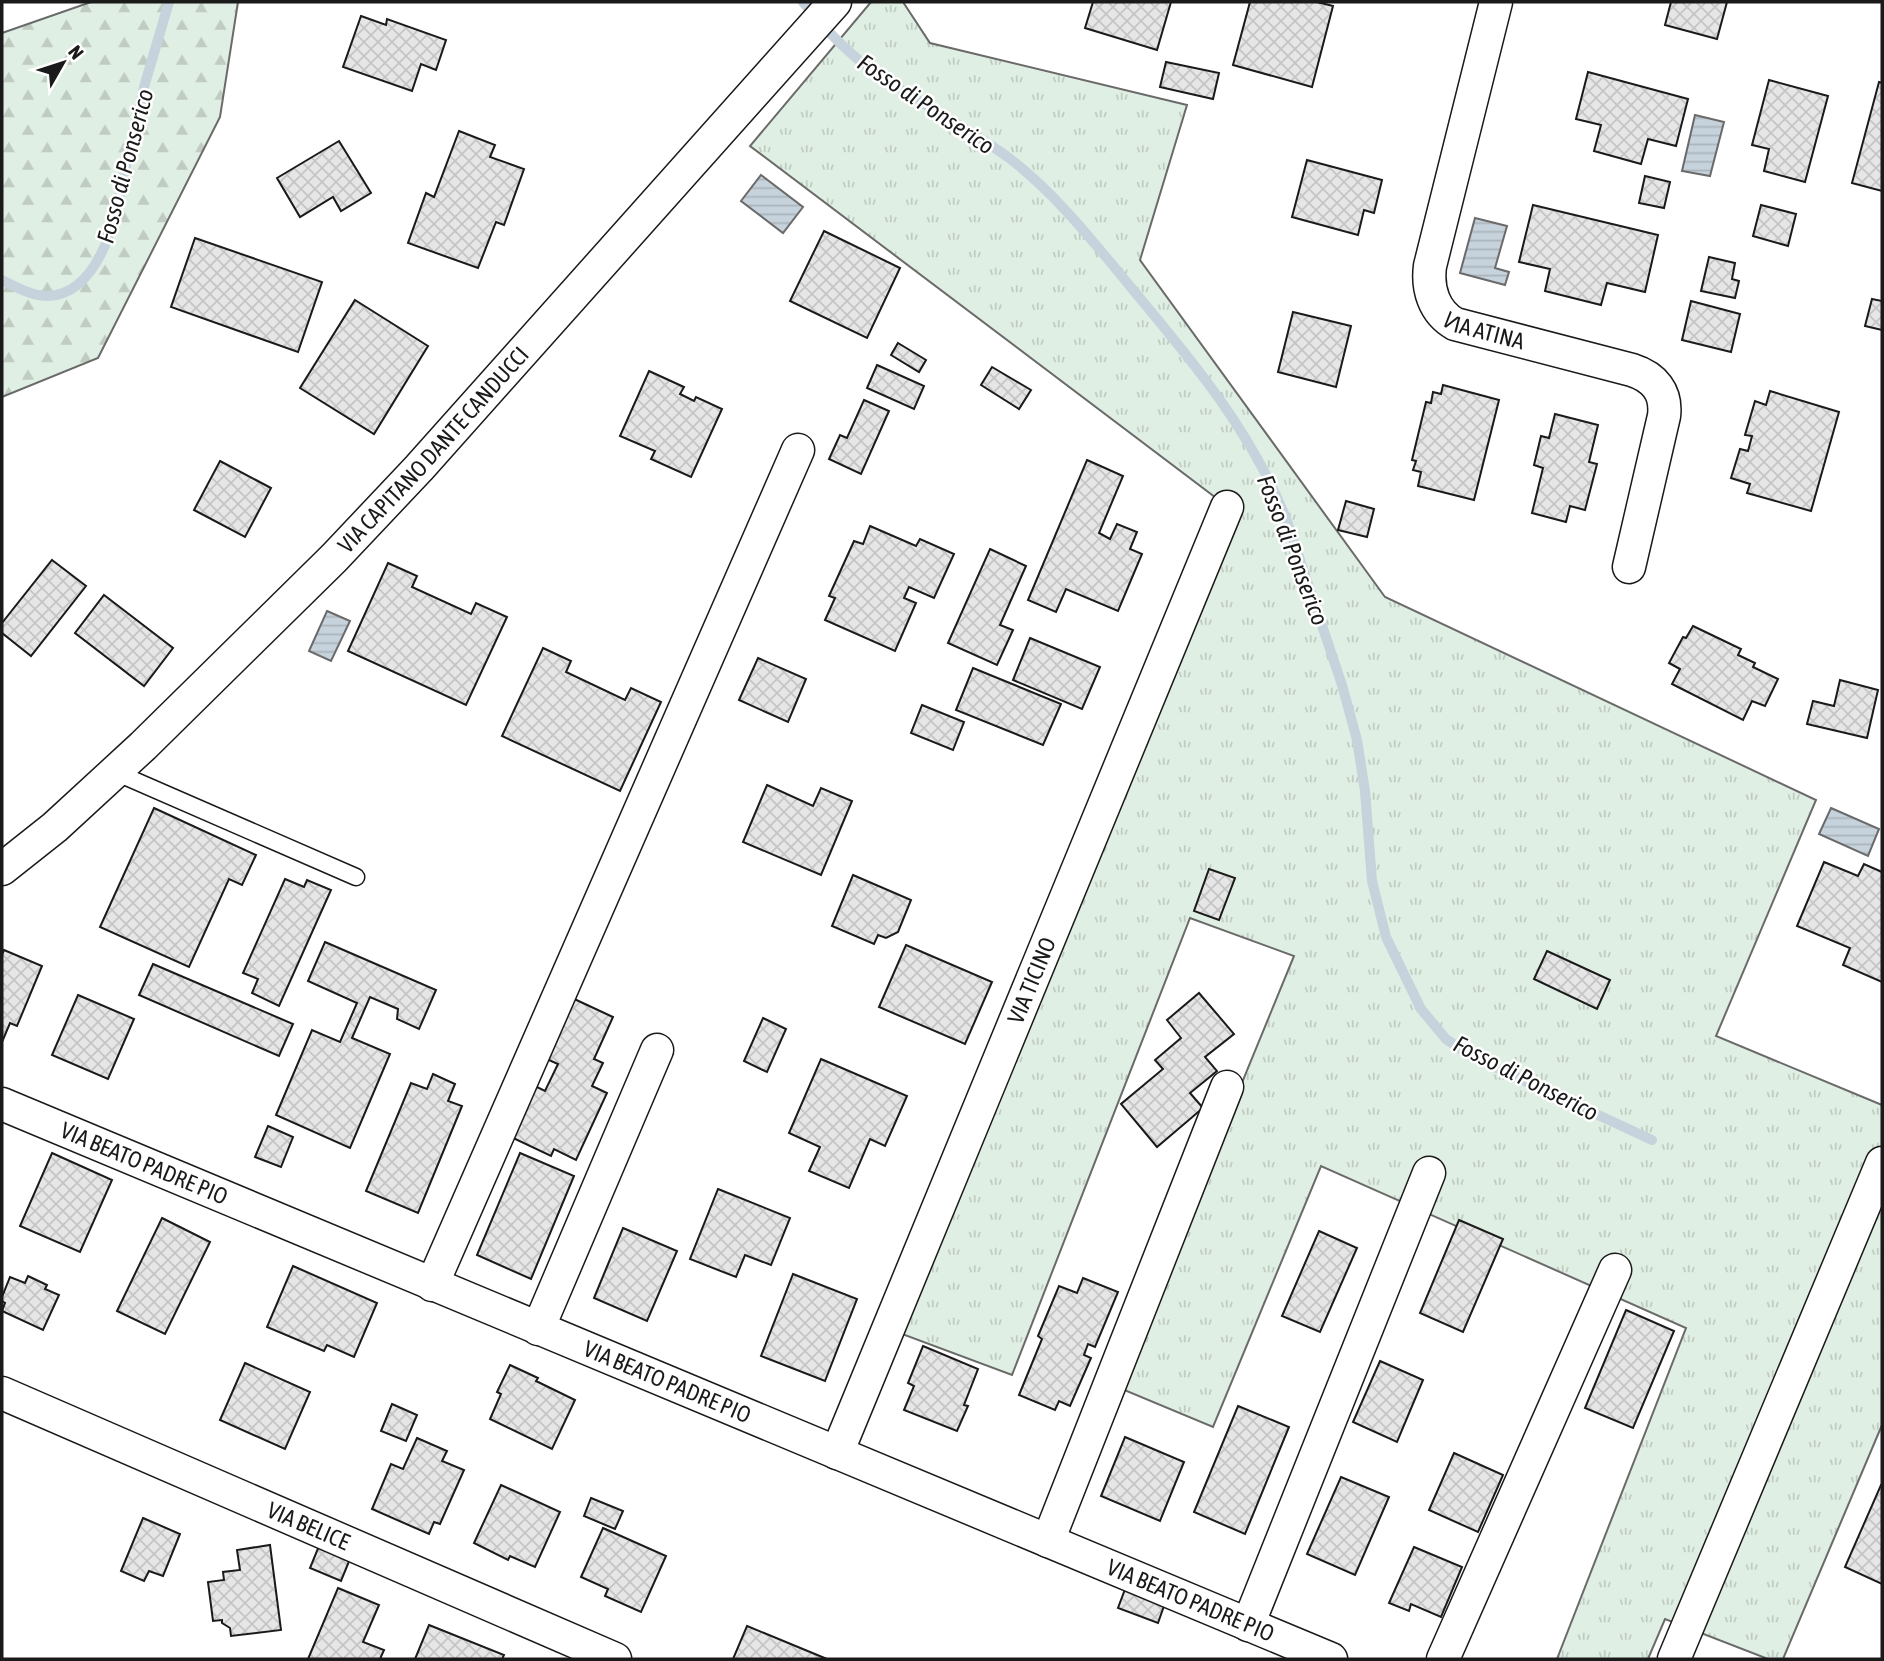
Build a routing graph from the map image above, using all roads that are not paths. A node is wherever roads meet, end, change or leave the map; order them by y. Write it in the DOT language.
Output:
graph roads {
  1 [pos="835,2"];
  2 [pos="1496,2"];
  3 [pos="798,450"];
  4 [pos="1227,507"];
  5 [pos="1629,567"];
  6 [pos="114,772"];
  7 [pos="2,869"];
  8 [pos="356,877"];
  9 [pos="657,1051"];
  10 [pos="1227,1087"];
  11 [pos="2,1104"];
  12 [pos="1882,1163"];
  13 [pos="1429,1173"];
  14 [pos="1615,1270"];
  15 [pos="432,1285"];
  16 [pos="538,1329"];
  17 [pos="2,1393"];
  18 [pos="837,1453"];
  19 [pos="1048,1541"];
  20 [pos="1248,1625"];
  21 [pos="615,1659"];
  22 [pos="1331,1659"];
  23 [pos="1443,1659"];
  24 [pos="1674,1659"];
  1 -- 6 [label="street, VIA CAPITANO DANTE CANDUCCI"];
  2 -- 5 [label="street, VIA ATINA"];
  3 -- 15 [label="street"];
  4 -- 18 [label="street, VIA TICINO"];
  6 -- 7 [label="street, VIA CAPITANO DANTE CANDUCCI"];
  6 -- 8 [label="lane"];
  9 -- 16 [label="street"];
  10 -- 19 [label="street"];
  11 -- 15 [label="street, VIA BEATO PADRE PIO"];
  12 -- 24 [label="street"];
  13 -- 20 [label="street"];
  14 -- 23 [label="street"];
  15 -- 16 [label="street, VIA BEATO PADRE PIO"];
  16 -- 18 [label="street, VIA BEATO PADRE PIO"];
  17 -- 21 [label="street, VIA BELICE"];
  18 -- 19 [label="street, VIA BEATO PADRE PIO"];
  19 -- 20 [label="street, VIA BEATO PADRE PIO"];
  20 -- 22 [label="street, VIA BEATO PADRE PIO"];
}
